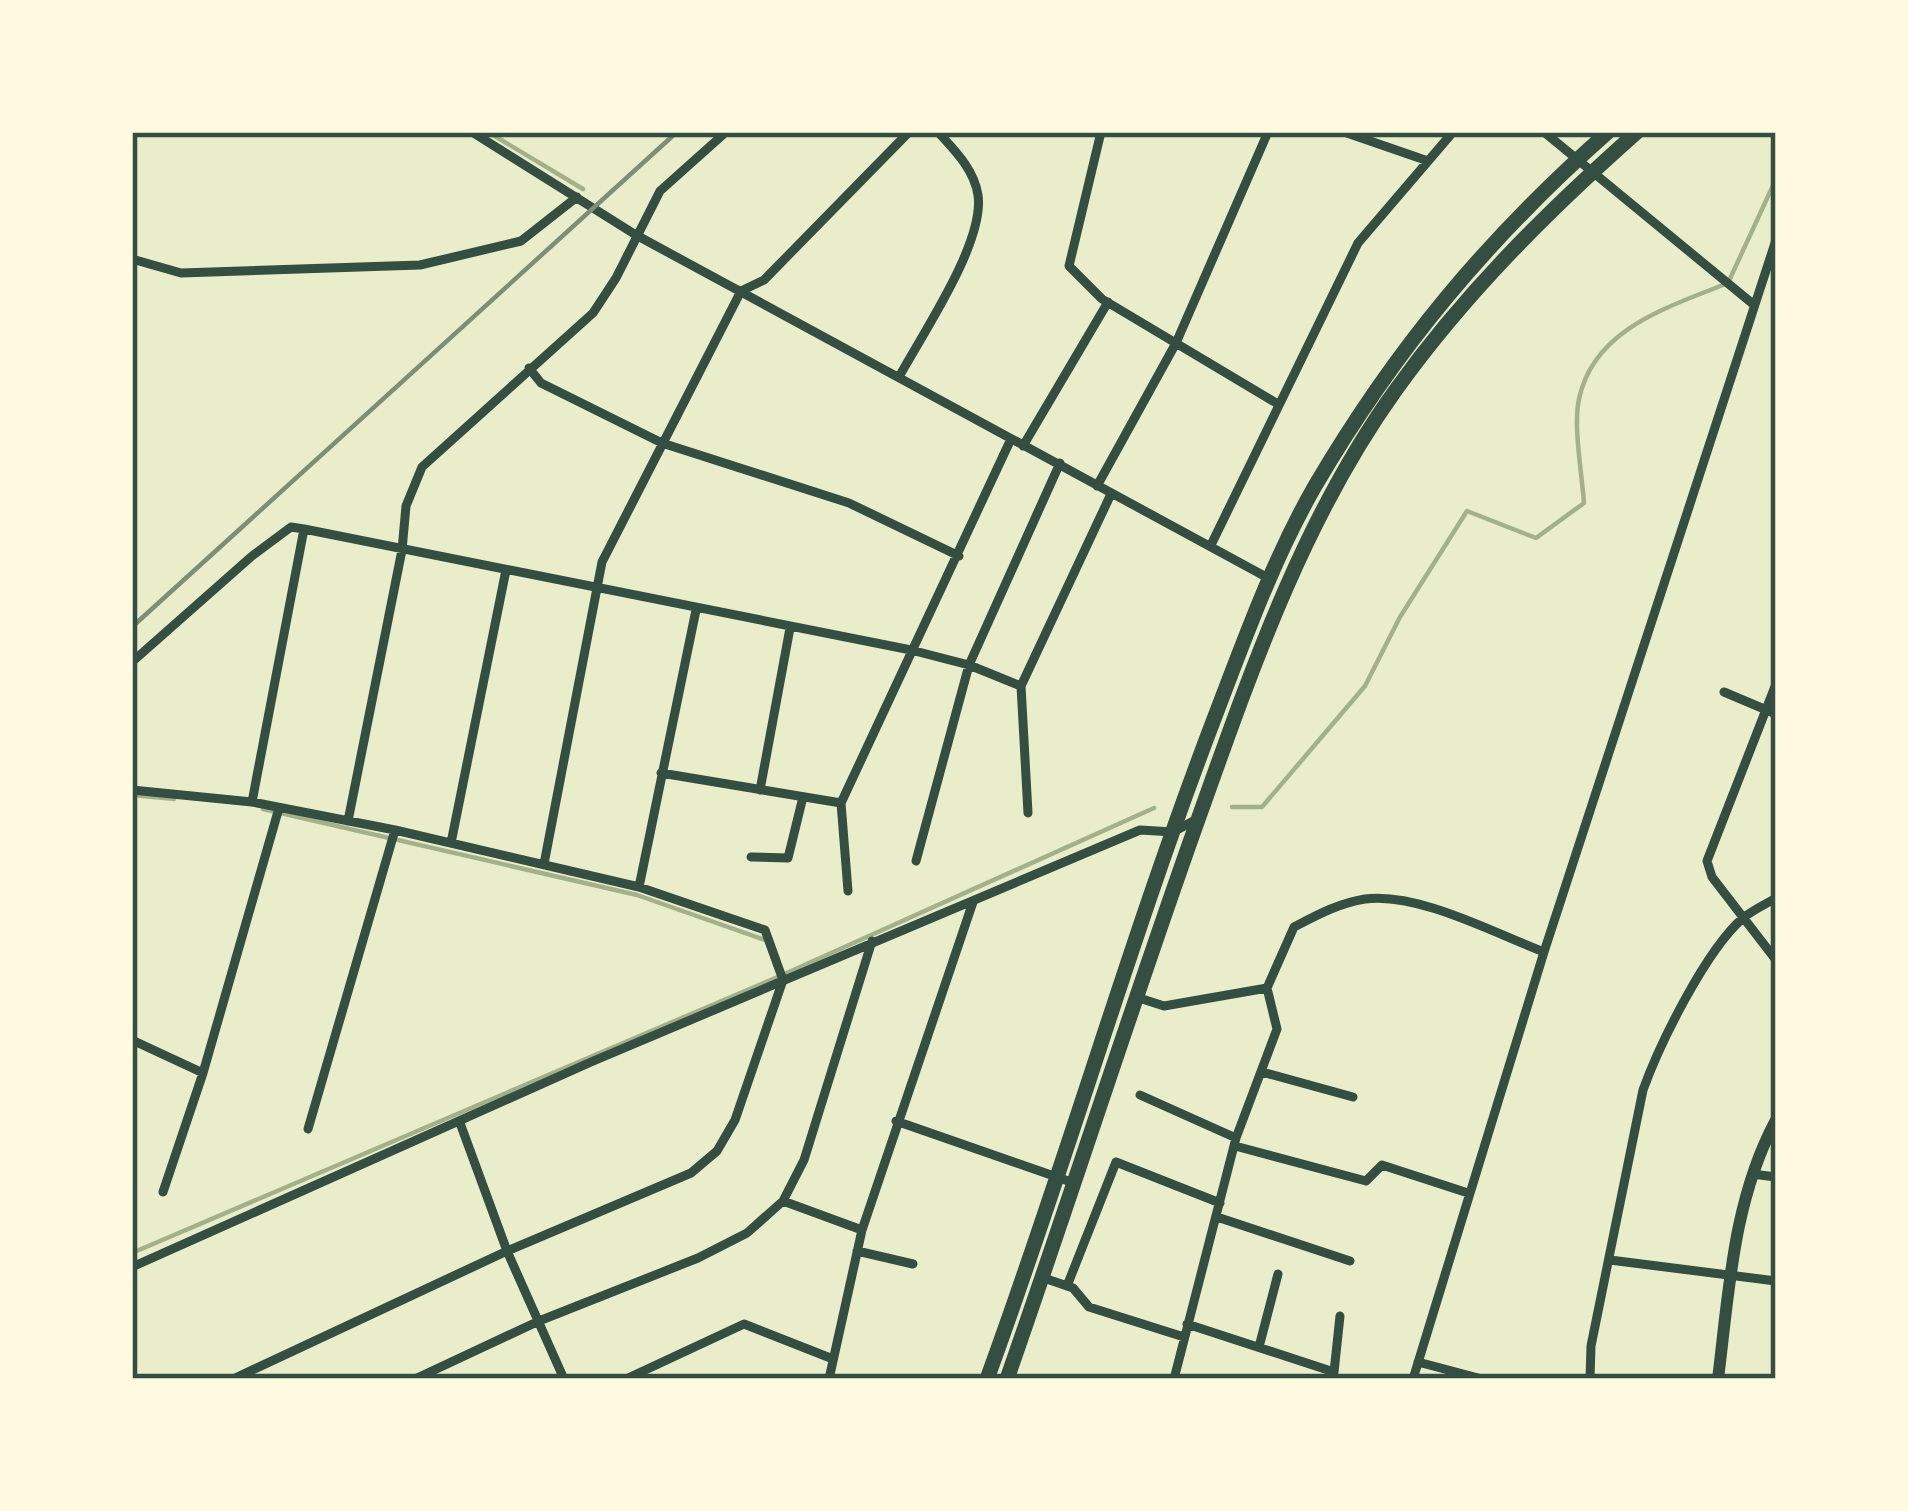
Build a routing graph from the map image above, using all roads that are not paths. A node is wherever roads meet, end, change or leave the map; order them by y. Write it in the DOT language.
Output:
graph roads {
  1 [pos="472,132"];
  2 [pos="726,132"];
  3 [pos="909,132"];
  4 [pos="938,132"];
  5 [pos="1101,132"];
  6 [pos="1268,132"];
  7 [pos="1344,132"];
  8 [pos="1454,132"];
  9 [pos="1544,132"];
  10 [pos="1608,132"];
  11 [pos="1637,132"];
  12 [pos="1577,159"];
  13 [pos="1427,161"];
  14 [pos="1592,172"];
  15 [pos="577,197"];
  16 [pos="636,235"];
  17 [pos="1776,240"];
  18 [pos="132,260"];
  19 [pos="741,291"];
  20 [pos="1108,302"];
  21 [pos="1753,304"];
  22 [pos="1176,343"];
  23 [pos="529,368"];
  24 [pos="899,377"];
  25 [pos="1278,404"];
  26 [pos="1011,439"];
  27 [pos="662,443"];
  28 [pos="1023,446"];
  29 [pos="1060,463"];
  30 [pos="1097,486"];
  31 [pos="1111,494"];
  32 [pos="304,529"];
  33 [pos="1211,545"];
  34 [pos="403,550"];
  35 [pos="959,556"];
  36 [pos="506,570"];
  37 [pos="1278,583"];
  38 [pos="598,588"];
  39 [pos="696,610"];
  40 [pos="790,628"];
  41 [pos="911,650"];
  42 [pos="132,662"];
  43 [pos="969,665"];
  44 [pos="1776,684"];
  45 [pos="1022,686"];
  46 [pos="1724,692"];
  47 [pos="1770,712"];
  48 [pos="661,773"];
  49 [pos="132,790"];
  50 [pos="760,790"];
  51 [pos="803,796"];
  52 [pos="252,802"];
  53 [pos="841,803"];
  54 [pos="279,808"];
  55 [pos="1028,814"];
  56 [pos="1199,818"];
  57 [pos="348,821"];
  58 [pos="395,830"];
  59 [pos="1173,832"];
  60 [pos="451,843"];
  61 [pos="751,857"];
  62 [pos="916,861"];
  63 [pos="544,865"];
  64 [pos="639,887"];
  65 [pos="848,891"];
  66 [pos="1776,898"];
  67 [pos="973,902"];
  68 [pos="1742,919"];
  69 [pos="872,941"];
  70 [pos="1544,952"];
  71 [pos="1776,961"];
  72 [pos="783,980"];
  73 [pos="1267,988"];
  74 [pos="1136,997"];
  75 [pos="132,1040"];
  76 [pos="1262,1072"];
  77 [pos="203,1073"];
  78 [pos="1141,1096"];
  79 [pos="1353,1097"];
  80 [pos="1776,1120"];
  81 [pos="896,1121"];
  82 [pos="460,1123"];
  83 [pos="308,1129"];
  84 [pos="1236,1142"];
  85 [pos="1752,1174"];
  86 [pos="1776,1177"];
  87 [pos="1056,1178"];
  88 [pos="1074,1183"];
  89 [pos="164,1192"];
  90 [pos="1468,1193"];
  91 [pos="783,1201"];
  92 [pos="1220,1203"];
  93 [pos="1217,1216"];
  94 [pos="862,1230"];
  95 [pos="507,1251"];
  96 [pos="857,1251"];
  97 [pos="1610,1260"];
  98 [pos="1350,1261"];
  99 [pos="913,1264"];
  100 [pos="132,1267"];
  101 [pos="1024,1272"];
  102 [pos="1278,1274"];
  103 [pos="1731,1275"];
  104 [pos="1042,1277"];
  105 [pos="1776,1281"];
  106 [pos="1067,1286"];
  107 [pos="1340,1316"];
  108 [pos="539,1321"];
  109 [pos="1186,1324"];
  110 [pos="1184,1337"];
  111 [pos="1259,1347"];
  112 [pos="833,1359"];
  113 [pos="1418,1362"];
  114 [pos="647,1375"];
  115 [pos="232,1379"];
  116 [pos="416,1379"];
  117 [pos="564,1379"];
  118 [pos="626,1379"];
  119 [pos="829,1379"];
  120 [pos="986,1379"];
  121 [pos="1007,1379"];
  122 [pos="1174,1379"];
  123 [pos="1414,1379"];
  124 [pos="1482,1379"];
  125 [pos="1590,1379"];
  126 [pos="1718,1379"];
  1 -- 15 [label="street"];
  2 -- 16 [label="street"];
  3 -- 19 [label="street"];
  4 -- 24 [label="street"];
  5 -- 20 [label="street"];
  6 -- 22 [label="street"];
  7 -- 13 [label="street"];
  8 -- 13 [label="street"];
  9 -- 12 [label="street"];
  10 -- 12 [label="highway"];
  11 -- 14 [label="highway"];
  12 -- 14 [label="street"];
  12 -- 37 [label="highway"];
  13 -- 25 [label="street"];
  14 -- 21 [label="street"];
  14 -- 37 [label="highway"];
  15 -- 16 [label="street"];
  15 -- 18 [label="street"];
  16 -- 19 [label="street"];
  16 -- 23 [label="street"];
  17 -- 21 [label="street"];
  19 -- 24 [label="street"];
  19 -- 27 [label="street"];
  20 -- 22 [label="street"];
  20 -- 28 [label="street"];
  21 -- 70 [label="street"];
  22 -- 25 [label="street"];
  22 -- 30 [label="street"];
  23 -- 27 [label="street"];
  23 -- 34 [label="street"];
  24 -- 26 [label="street"];
  25 -- 33 [label="street"];
  26 -- 28 [label="street"];
  26 -- 35 [label="street"];
  27 -- 35 [label="street"];
  27 -- 38 [label="street"];
  28 -- 29 [label="street"];
  29 -- 30 [label="street"];
  29 -- 43 [label="street"];
  30 -- 31 [label="street"];
  31 -- 33 [label="street"];
  31 -- 45 [label="street"];
  32 -- 34 [label="street"];
  32 -- 42 [label="street"];
  32 -- 52 [label="street"];
  33 -- 37 [label="street"];
  34 -- 36 [label="street"];
  34 -- 57 [label="street"];
  35 -- 41 [label="street"];
  36 -- 38 [label="street"];
  36 -- 60 [label="street"];
  37 -- 56 [label="highway"];
  37 -- 59 [label="highway"];
  38 -- 39 [label="street"];
  38 -- 63 [label="street"];
  39 -- 40 [label="street"];
  39 -- 48 [label="street"];
  40 -- 41 [label="street"];
  40 -- 50 [label="street"];
  41 -- 43 [label="street"];
  41 -- 53 [label="street"];
  43 -- 45 [label="street"];
  43 -- 62 [label="street"];
  44 -- 47 [label="street"];
  45 -- 55 [label="street"];
  46 -- 47 [label="street"];
  47 -- 68 [label="street"];
  48 -- 50 [label="street"];
  48 -- 64 [label="street"];
  49 -- 52 [label="street"];
  50 -- 51 [label="street"];
  51 -- 53 [label="street"];
  51 -- 61 [label="street"];
  52 -- 54 [label="street"];
  53 -- 65 [label="street"];
  54 -- 57 [label="street"];
  54 -- 77 [label="street"];
  56 -- 59 [label="street"];
  56 -- 74 [label="highway"];
  57 -- 58 [label="street"];
  58 -- 60 [label="street"];
  58 -- 83 [label="street"];
  59 -- 67 [label="street"];
  59 -- 87 [label="highway"];
  60 -- 63 [label="street"];
  63 -- 64 [label="street"];
  64 -- 72 [label="street"];
  66 -- 68 [label="street"];
  67 -- 69 [label="street"];
  67 -- 81 [label="street"];
  68 -- 71 [label="street"];
  68 -- 97 [label="street"];
  69 -- 72 [label="street"];
  69 -- 91 [label="street"];
  70 -- 73 [label="street"];
  70 -- 90 [label="street"];
  72 -- 82 [label="street"];
  72 -- 95 [label="street"];
  73 -- 74 [label="street"];
  73 -- 76 [label="street"];
  74 -- 88 [label="highway"];
  75 -- 77 [label="street"];
  76 -- 79 [label="street"];
  76 -- 84 [label="street"];
  77 -- 89 [label="street"];
  78 -- 84 [label="street"];
  80 -- 85 [label="street"];
  81 -- 87 [label="street"];
  81 -- 94 [label="street"];
  82 -- 95 [label="street"];
  82 -- 100 [label="street"];
  84 -- 90 [label="street"];
  84 -- 92 [label="street"];
  85 -- 86 [label="street"];
  85 -- 103 [label="street"];
  87 -- 88 [label="street"];
  87 -- 101 [label="highway"];
  88 -- 104 [label="highway"];
  90 -- 113 [label="street"];
  91 -- 94 [label="street"];
  91 -- 108 [label="street"];
  92 -- 93 [label="street"];
  92 -- 106 [label="street"];
  93 -- 98 [label="street"];
  93 -- 109 [label="street"];
  94 -- 96 [label="street"];
  95 -- 108 [label="street"];
  95 -- 115 [label="street"];
  96 -- 99 [label="street"];
  96 -- 112 [label="street"];
  97 -- 103 [label="street"];
  97 -- 125 [label="street"];
  101 -- 104 [label="street"];
  101 -- 120 [label="highway"];
  102 -- 111 [label="street"];
  103 -- 105 [label="street"];
  103 -- 126 [label="street"];
  104 -- 106 [label="street"];
  104 -- 121 [label="highway"];
  106 -- 110 [label="street"];
  107 -- 111 [label="street"];
  108 -- 116 [label="street"];
  108 -- 117 [label="street"];
  109 -- 110 [label="street"];
  109 -- 111 [label="street"];
  110 -- 122 [label="street"];
  112 -- 114 [label="street"];
  112 -- 119 [label="street"];
  113 -- 123 [label="street"];
  113 -- 124 [label="street"];
  114 -- 118 [label="street"];
}
